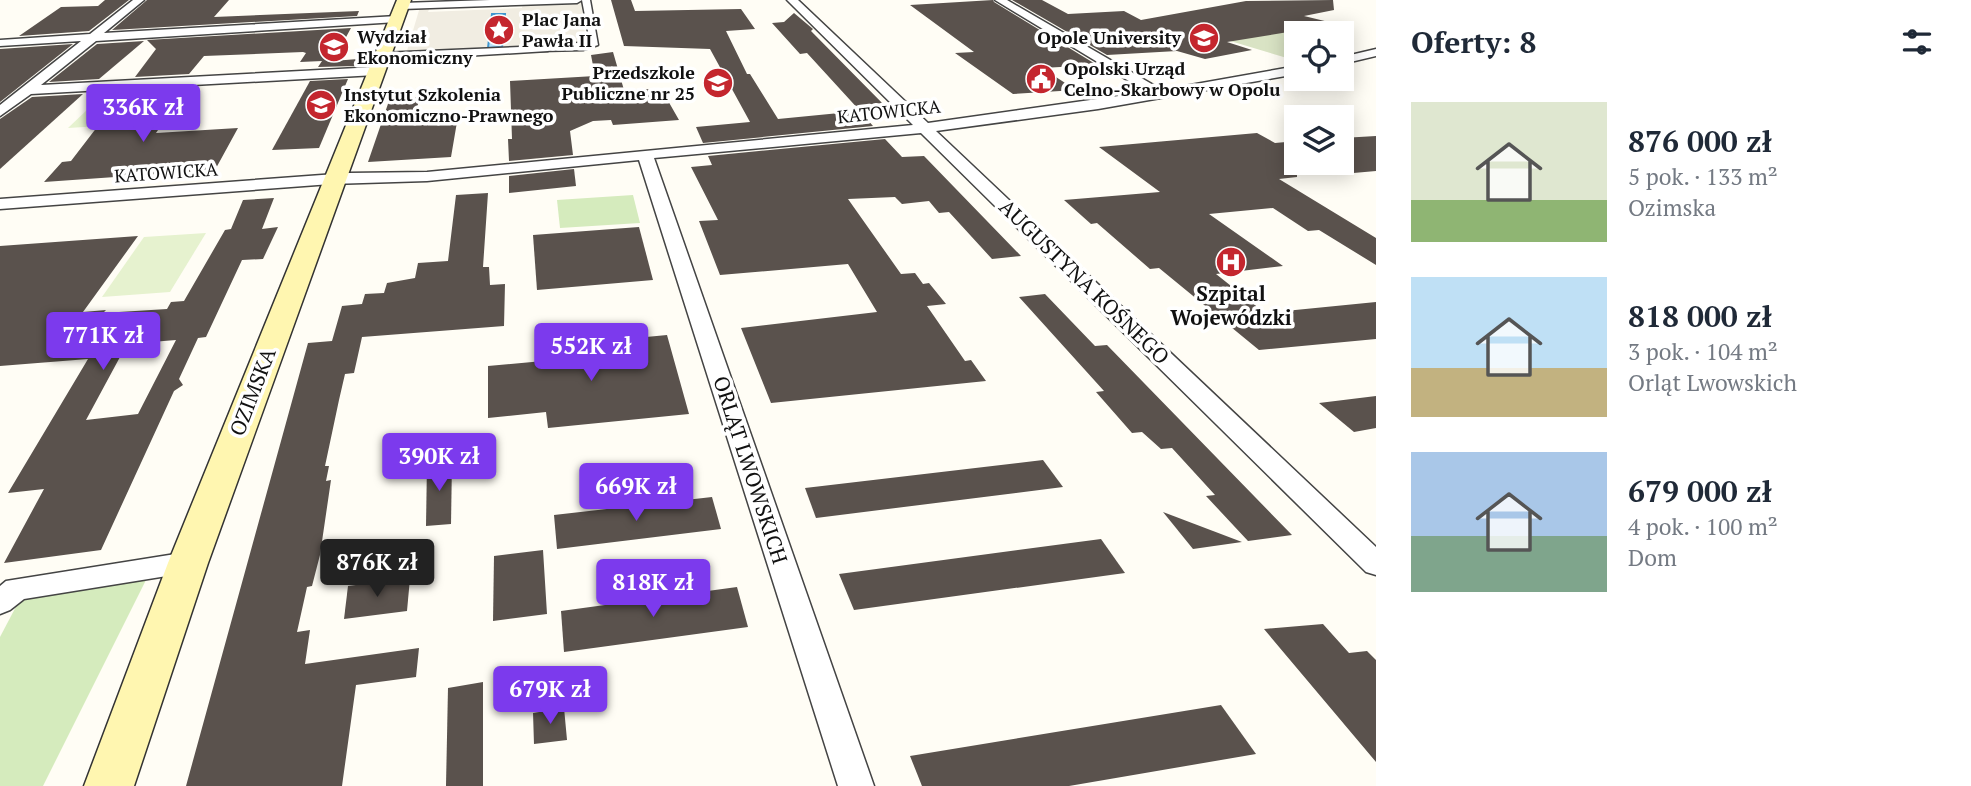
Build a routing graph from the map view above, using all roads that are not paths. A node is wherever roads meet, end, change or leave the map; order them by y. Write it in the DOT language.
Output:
graph roads {
  1 [pos="139,0"];
  2 [pos="577,0"];
  3 [pos="586,0"];
  4 [pos="792,0"];
  5 [pos="1000,0"];
  6 [pos="401,8"];
  7 [pos="92,38"];
  8 [pos="0,43"];
  9 [pos="544,49"];
  10 [pos="1376,52"];
  11 [pos="1354,58"];
  12 [pos="379,64"];
  13 [pos="1284,72"];
  14 [pos="28,90"];
  15 [pos="1161,95"];
  16 [pos="0,112"];
  17 [pos="925,128"];
  18 [pos="645,155"];
  19 [pos="482,170"];
  20 [pos="334,180"];
  21 [pos="0,204"];
  22 [pos="188,563"];
  23 [pos="1376,564"];
  24 [pos="0,602"];
  25 [pos="109,786"];
  26 [pos="856,786"];
  1 -- 7 [label="street"];
  2 -- 6 [label="street"];
  3 -- 9 [label="street"];
  4 -- 17 [label="street, AUGUSTYNA KOŚNEGO"];
  5 -- 15 [label="street"];
  6 -- 7 [label="street"];
  6 -- 12 [label="main road, OZIMSKA"];
  7 -- 8 [label="street"];
  7 -- 14 [label="street"];
  9 -- 12 [label="street"];
  10 -- 11 [label="street"];
  12 -- 14 [label="street"];
  12 -- 20 [label="main road, OZIMSKA"];
  13 -- 15 [label="street, KATOWICKA"];
  14 -- 16 [label="street"];
  15 -- 17 [label="street, KATOWICKA"];
  17 -- 18 [label="street, KATOWICKA"];
  17 -- 23 [label="street, AUGUSTYNA KOŚNEGO"];
  18 -- 19 [label="street, KATOWICKA"];
  18 -- 26 [label="street, ORLĄT LWOWSKICH"];
  19 -- 20 [label="street, KATOWICKA"];
  20 -- 21 [label="street, KATOWICKA"];
  20 -- 22 [label="main road, OZIMSKA"];
  22 -- 24 [label="street"];
  22 -- 25 [label="main road, OZIMSKA"];
}
